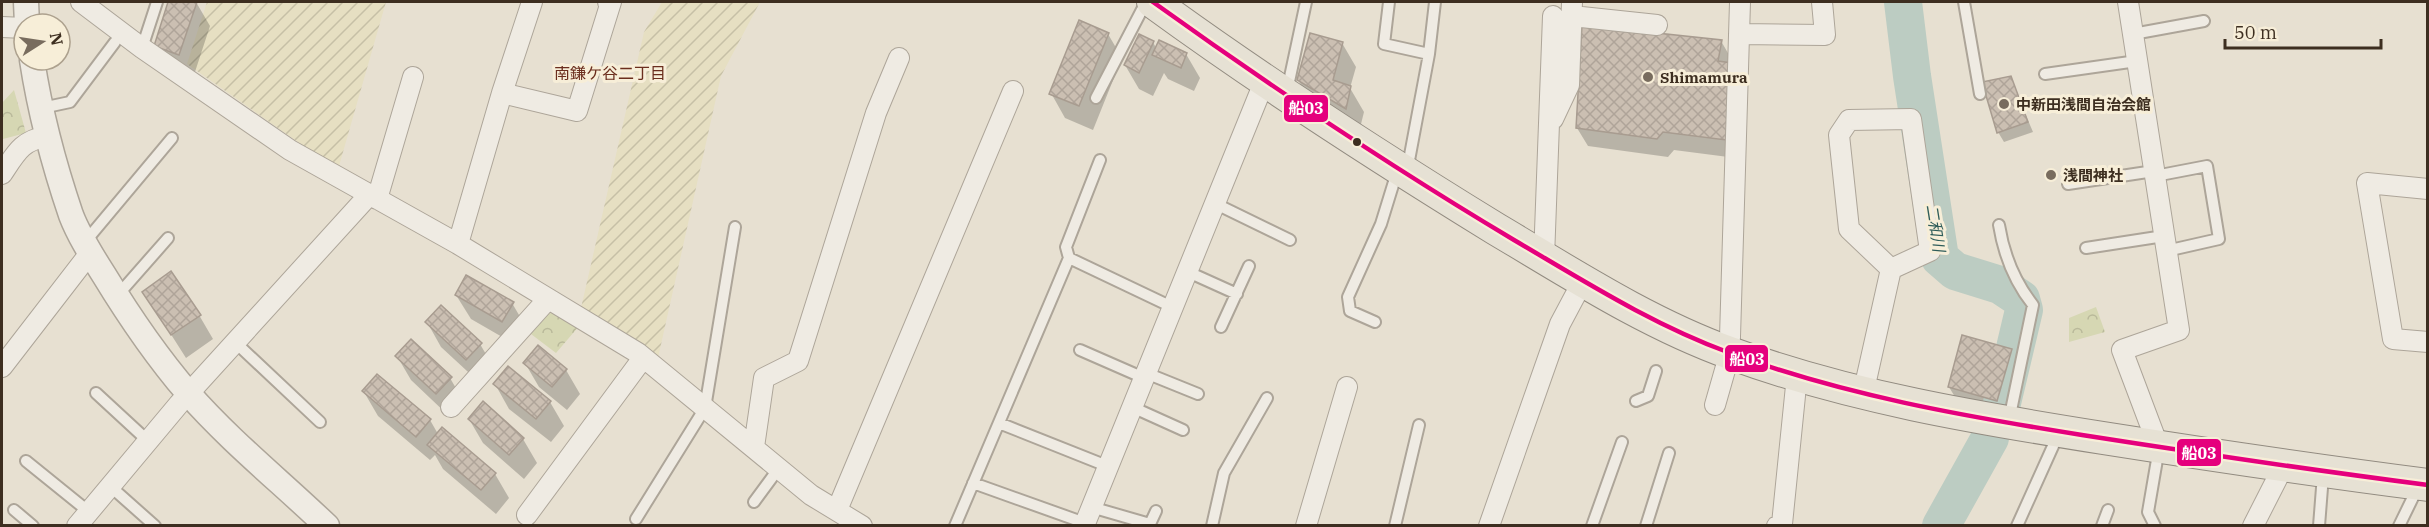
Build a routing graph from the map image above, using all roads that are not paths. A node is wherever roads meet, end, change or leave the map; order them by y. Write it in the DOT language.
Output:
graph roads {
  1 [pos="81,2"];
  2 [pos="157,2"];
  3 [pos="608,2"];
  4 [pos="1146,2"];
  5 [pos="1306,2"];
  6 [pos="1389,2"];
  7 [pos="1435,2"];
  8 [pos="1740,2"];
  9 [pos="1822,2"];
  10 [pos="1964,2"];
  11 [pos="2128,2"];
  12 [pos="526,3"];
  13 [pos="1169,8"];
  14 [pos="1566,11"];
  15 [pos="2204,21"];
  16 [pos="1657,25"];
  17 [pos="1739,34"];
  18 [pos="2133,34"];
  19 [pos="114,42"];
  20 [pos="142,48"];
  21 [pos="1429,54"];
  22 [pos="899,58"];
  23 [pos="2137,61"];
  24 [pos="34,72"];
  25 [pos="2045,74"];
  26 [pos="413,77"];
  27 [pos="1275,87"];
  28 [pos="1013,91"];
  29 [pos="502,93"];
  30 [pos="1980,94"];
  31 [pos="1096,98"];
  32 [pos="42,108"];
  33 [pos="48,136"];
  34 [pos="172,138"];
  35 [pos="1100,160"];
  36 [pos="1402,171"];
  37 [pos="2155,173"];
  38 [pos="2,174"];
  39 [pos="2068,184"];
  40 [pos="2427,189"];
  41 [pos="373,197"];
  42 [pos="1214,203"];
  43 [pos="1999,225"];
  44 [pos="735,227"];
  45 [pos="168,238"];
  46 [pos="1290,240"];
  47 [pos="458,244"];
  48 [pos="2165,244"];
  49 [pos="88,248"];
  50 [pos="2086,248"];
  51 [pos="1069,258"];
  52 [pos="1544,258"];
  53 [pos="1249,266"];
  54 [pos="1891,269"];
  55 [pos="1186,271"];
  56 [pos="1579,279"];
  57 [pos="1237,294"];
  58 [pos="117,297"];
  59 [pos="548,298"];
  60 [pos="1172,307"];
  61 [pos="1375,322"];
  62 [pos="1221,327"];
  63 [pos="2427,342"];
  64 [pos="236,343"];
  65 [pos="1080,350"];
  66 [pos="1729,353"];
  67 [pos="643,358"];
  68 [pos="2,367"];
  69 [pos="1656,371"];
  70 [pos="1145,375"];
  71 [pos="1797,376"];
  72 [pos="1347,387"];
  73 [pos="96,393"];
  74 [pos="188,393"];
  75 [pos="1198,394"];
  76 [pos="1863,394"];
  77 [pos="1268,398"];
  78 [pos="1636,401"];
  79 [pos="1715,405"];
  80 [pos="451,407"];
  81 [pos="1132,407"];
  82 [pos="705,408"];
  83 [pos="320,422"];
  84 [pos="999,423"];
  85 [pos="2008,423"];
  86 [pos="1419,425"];
  87 [pos="1183,430"];
  88 [pos="2059,432"];
  89 [pos="148,441"];
  90 [pos="1622,442"];
  91 [pos="754,447"];
  92 [pos="2159,448"];
  93 [pos="1669,453"];
  94 [pos="26,461"];
  95 [pos="1107,466"];
  96 [pos="2283,467"];
  97 [pos="779,468"];
  98 [pos="2323,471"];
  99 [pos="973,483"];
  100 [pos="2423,484"];
  101 [pos="110,486"];
  102 [pos="754,502"];
  103 [pos="14,510"];
  104 [pos="837,510"];
  105 [pos="2108,510"];
  106 [pos="1156,511"];
  107 [pos="527,515"];
  108 [pos="1087,518"];
  109 [pos="83,519"];
  110 [pos="636,519"];
  111 [pos="33,525"];
  112 [pos="155,525"];
  113 [pos="327,525"];
  114 [pos="862,525"];
  115 [pos="955,525"];
  116 [pos="1212,525"];
  117 [pos="1306,525"];
  118 [pos="1395,525"];
  119 [pos="1489,525"];
  120 [pos="1592,525"];
  121 [pos="1646,525"];
  122 [pos="1782,525"];
  123 [pos="2017,525"];
  124 [pos="2102,525"];
  125 [pos="2155,525"];
  126 [pos="2253,525"];
  127 [pos="2319,525"];
  128 [pos="2399,525"];
  1 -- 20 [label="street"];
  2 -- 20 [label="lane"];
  3 -- 29 [label="street"];
  4 -- 31 [label="lane"];
  5 -- 27 [label="lane"];
  6 -- 21 [label="lane"];
  7 -- 21 [label="lane"];
  8 -- 17 [label="street"];
  9 -- 17 [label="street"];
  10 -- 30 [label="lane"];
  11 -- 18 [label="street"];
  12 -- 29 [label="street"];
  13 -- 27 [label="main road"];
  14 -- 16 [label="street"];
  14 -- 52 [label="street"];
  15 -- 18 [label="lane"];
  17 -- 66 [label="street"];
  18 -- 23 [label="street"];
  19 -- 32 [label="lane"];
  20 -- 41 [label="street"];
  21 -- 36 [label="lane"];
  22 -- 91 [label="street"];
  23 -- 25 [label="lane"];
  23 -- 37 [label="street"];
  24 -- 32 [label="street"];
  26 -- 41 [label="street"];
  27 -- 36 [label="main road"];
  27 -- 42 [label="street"];
  28 -- 104 [label="street"];
  29 -- 47 [label="street"];
  32 -- 33 [label="street"];
  33 -- 38 [label="street"];
  33 -- 49 [label="street"];
  34 -- 49 [label="lane"];
  35 -- 51 [label="lane"];
  36 -- 52 [label="main road"];
  36 -- 61 [label="lane"];
  37 -- 39 [label="lane"];
  37 -- 48 [label="street"];
  37 -- 48 [label="lane"];
  40 -- 63 [label="street"];
  41 -- 47 [label="street"];
  41 -- 64 [label="street"];
  42 -- 46 [label="lane"];
  42 -- 55 [label="street"];
  43 -- 85 [label="lane"];
  44 -- 82 [label="lane"];
  45 -- 58 [label="lane"];
  47 -- 59 [label="street"];
  48 -- 50 [label="lane"];
  48 -- 92 [label="street"];
  49 -- 58 [label="street"];
  49 -- 68 [label="street"];
  51 -- 60 [label="lane"];
  51 -- 84 [label="lane"];
  52 -- 56 [label="main road"];
  53 -- 57 [label="lane"];
  54 -- 54 [label="street"];
  54 -- 76 [label="street"];
  55 -- 57 [label="lane"];
  55 -- 60 [label="street"];
  56 -- 66 [label="main road"];
  56 -- 119 [label="street"];
  57 -- 62 [label="lane"];
  58 -- 74 [label="street"];
  59 -- 67 [label="street"];
  59 -- 80 [label="street"];
  60 -- 70 [label="street"];
  64 -- 74 [label="street"];
  64 -- 83 [label="lane"];
  65 -- 70 [label="lane"];
  66 -- 71 [label="main road"];
  66 -- 79 [label="street"];
  67 -- 82 [label="street"];
  67 -- 107 [label="street"];
  69 -- 78 [label="lane"];
  70 -- 75 [label="lane"];
  70 -- 81 [label="street"];
  71 -- 76 [label="main road"];
  71 -- 122 [label="street"];
  72 -- 117 [label="street"];
  73 -- 89 [label="lane"];
  74 -- 89 [label="street"];
  74 -- 113 [label="street"];
  76 -- 85 [label="main road"];
  77 -- 116 [label="lane"];
  81 -- 87 [label="lane"];
  81 -- 95 [label="street"];
  82 -- 91 [label="street"];
  82 -- 110 [label="lane"];
  84 -- 95 [label="lane"];
  84 -- 99 [label="lane"];
  85 -- 88 [label="main road"];
  86 -- 118 [label="lane"];
  88 -- 92 [label="main road"];
  88 -- 123 [label="lane"];
  89 -- 101 [label="street"];
  90 -- 120 [label="lane"];
  91 -- 97 [label="street"];
  92 -- 96 [label="main road"];
  92 -- 125 [label="lane"];
  93 -- 121 [label="lane"];
  94 -- 109 [label="lane"];
  95 -- 108 [label="street"];
  96 -- 98 [label="main road"];
  96 -- 126 [label="street"];
  97 -- 102 [label="lane"];
  97 -- 104 [label="street"];
  98 -- 100 [label="main road"];
  98 -- 127 [label="lane"];
  99 -- 108 [label="lane"];
  99 -- 115 [label="lane"];
  100 -- 128 [label="lane"];
  101 -- 109 [label="street"];
  101 -- 112 [label="lane"];
  103 -- 111 [label="lane"];
  104 -- 114 [label="street"];
  105 -- 124 [label="lane"];
  106 -- 108 [label="lane"];
}
